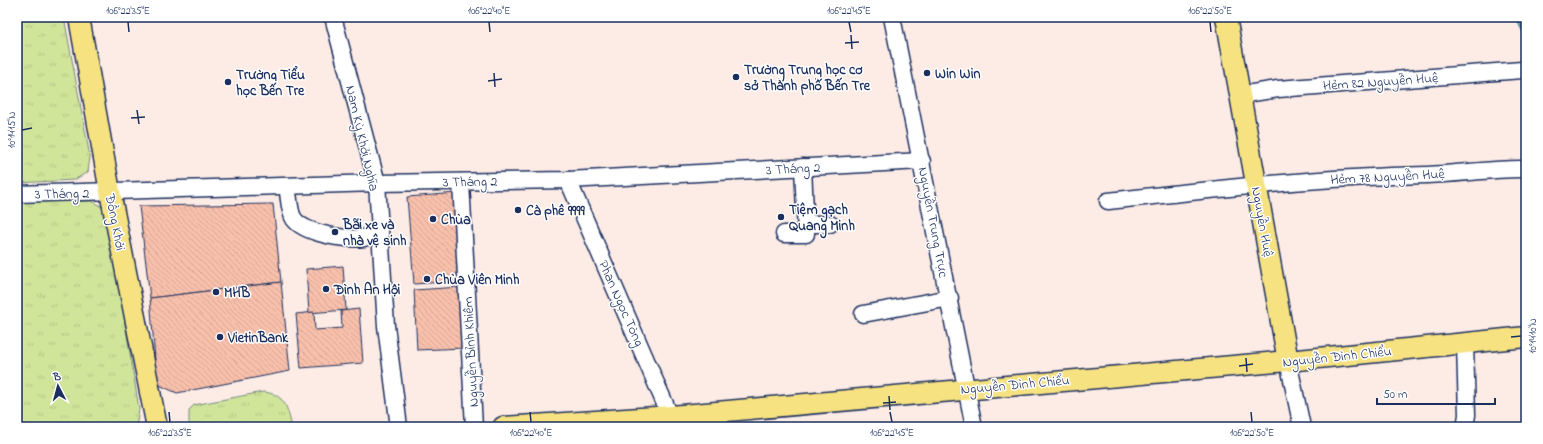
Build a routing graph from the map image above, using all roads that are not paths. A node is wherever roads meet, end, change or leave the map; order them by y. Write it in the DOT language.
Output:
graph roads {
  1 [pos="79,17"];
  2 [pos="333,17"];
  3 [pos="892,17"];
  4 [pos="1226,17"];
  5 [pos="1522,70"];
  6 [pos="1240,95"];
  7 [pos="922,160"];
  8 [pos="803,167"];
  9 [pos="1521,170"];
  10 [pos="568,180"];
  11 [pos="461,182"];
  12 [pos="377,183"];
  13 [pos="1256,184"];
  14 [pos="287,186"];
  15 [pos="110,192"];
  16 [pos="17,194"];
  17 [pos="1108,201"];
  18 [pos="806,224"];
  19 [pos="830,224"];
  20 [pos="379,232"];
  21 [pos="784,234"];
  22 [pos="950,298"];
  23 [pos="863,314"];
  24 [pos="1526,336"];
  25 [pos="1465,343"];
  26 [pos="1288,361"];
  27 [pos="967,388"];
  28 [pos="673,421"];
  29 [pos="157,427"];
  30 [pos="399,427"];
  31 [pos="474,427"];
  32 [pos="503,427"];
  33 [pos="974,427"];
  34 [pos="1302,427"];
  35 [pos="1464,427"];
  1 -- 15 [label="main road, Đồng Khởi"];
  2 -- 12 [label="street, Nam Kỳ Khởi Nghĩa"];
  3 -- 7 [label="street, Nguyễn Trung Trực"];
  4 -- 6 [label="main road, Nguyễn Huệ"];
  5 -- 6 [label="street, Hẻm 82 Nguyễn Huệ"];
  6 -- 13 [label="main road, Nguyễn Huệ"];
  7 -- 8 [label="street, 3 Tháng 2"];
  7 -- 22 [label="street, Nguyễn Trung Trực"];
  8 -- 10 [label="street, 3 Tháng 2"];
  8 -- 18 [label="street"];
  9 -- 13 [label="street, Hẻm 78 Nguyễn Huệ"];
  10 -- 11 [label="street, 3 Tháng 2"];
  10 -- 28 [label="street, Phan Ngọc Tòng"];
  11 -- 12 [label="street, 3 Tháng 2"];
  11 -- 31 [label="street, Nguyễn Bỉnh Khiêm"];
  12 -- 14 [label="street, 3 Tháng 2"];
  12 -- 20 [label="street, Nam Kỳ Khởi Nghĩa"];
  13 -- 17 [label="street, Hẻm 78 Nguyễn Huệ"];
  13 -- 26 [label="main road, Nguyễn Huệ"];
  14 -- 15 [label="street, 3 Tháng 2"];
  14 -- 20 [label="street"];
  15 -- 16 [label="street, 3 Tháng 2"];
  15 -- 29 [label="main road, Đồng Khởi"];
  18 -- 19 [label="street"];
  18 -- 21 [label="street"];
  20 -- 30 [label="street, Nam Kỳ Khởi Nghĩa"];
  22 -- 23 [label="street"];
  22 -- 27 [label="street, Nguyễn Trung Trực"];
  24 -- 25 [label="main road, Nguyễn Đình Chiểu"];
  25 -- 26 [label="main road, Nguyễn Đình Chiểu"];
  25 -- 35 [label="street"];
  26 -- 27 [label="main road, Nguyễn Đình Chiểu"];
  26 -- 34 [label="street, Nguyễn Huệ"];
  27 -- 28 [label="main road, Nguyễn Đình Chiểu"];
  27 -- 33 [label="street, Nguyễn Trung Trực"];
  28 -- 32 [label="main road, Nguyễn Đình Chiểu"];
}
